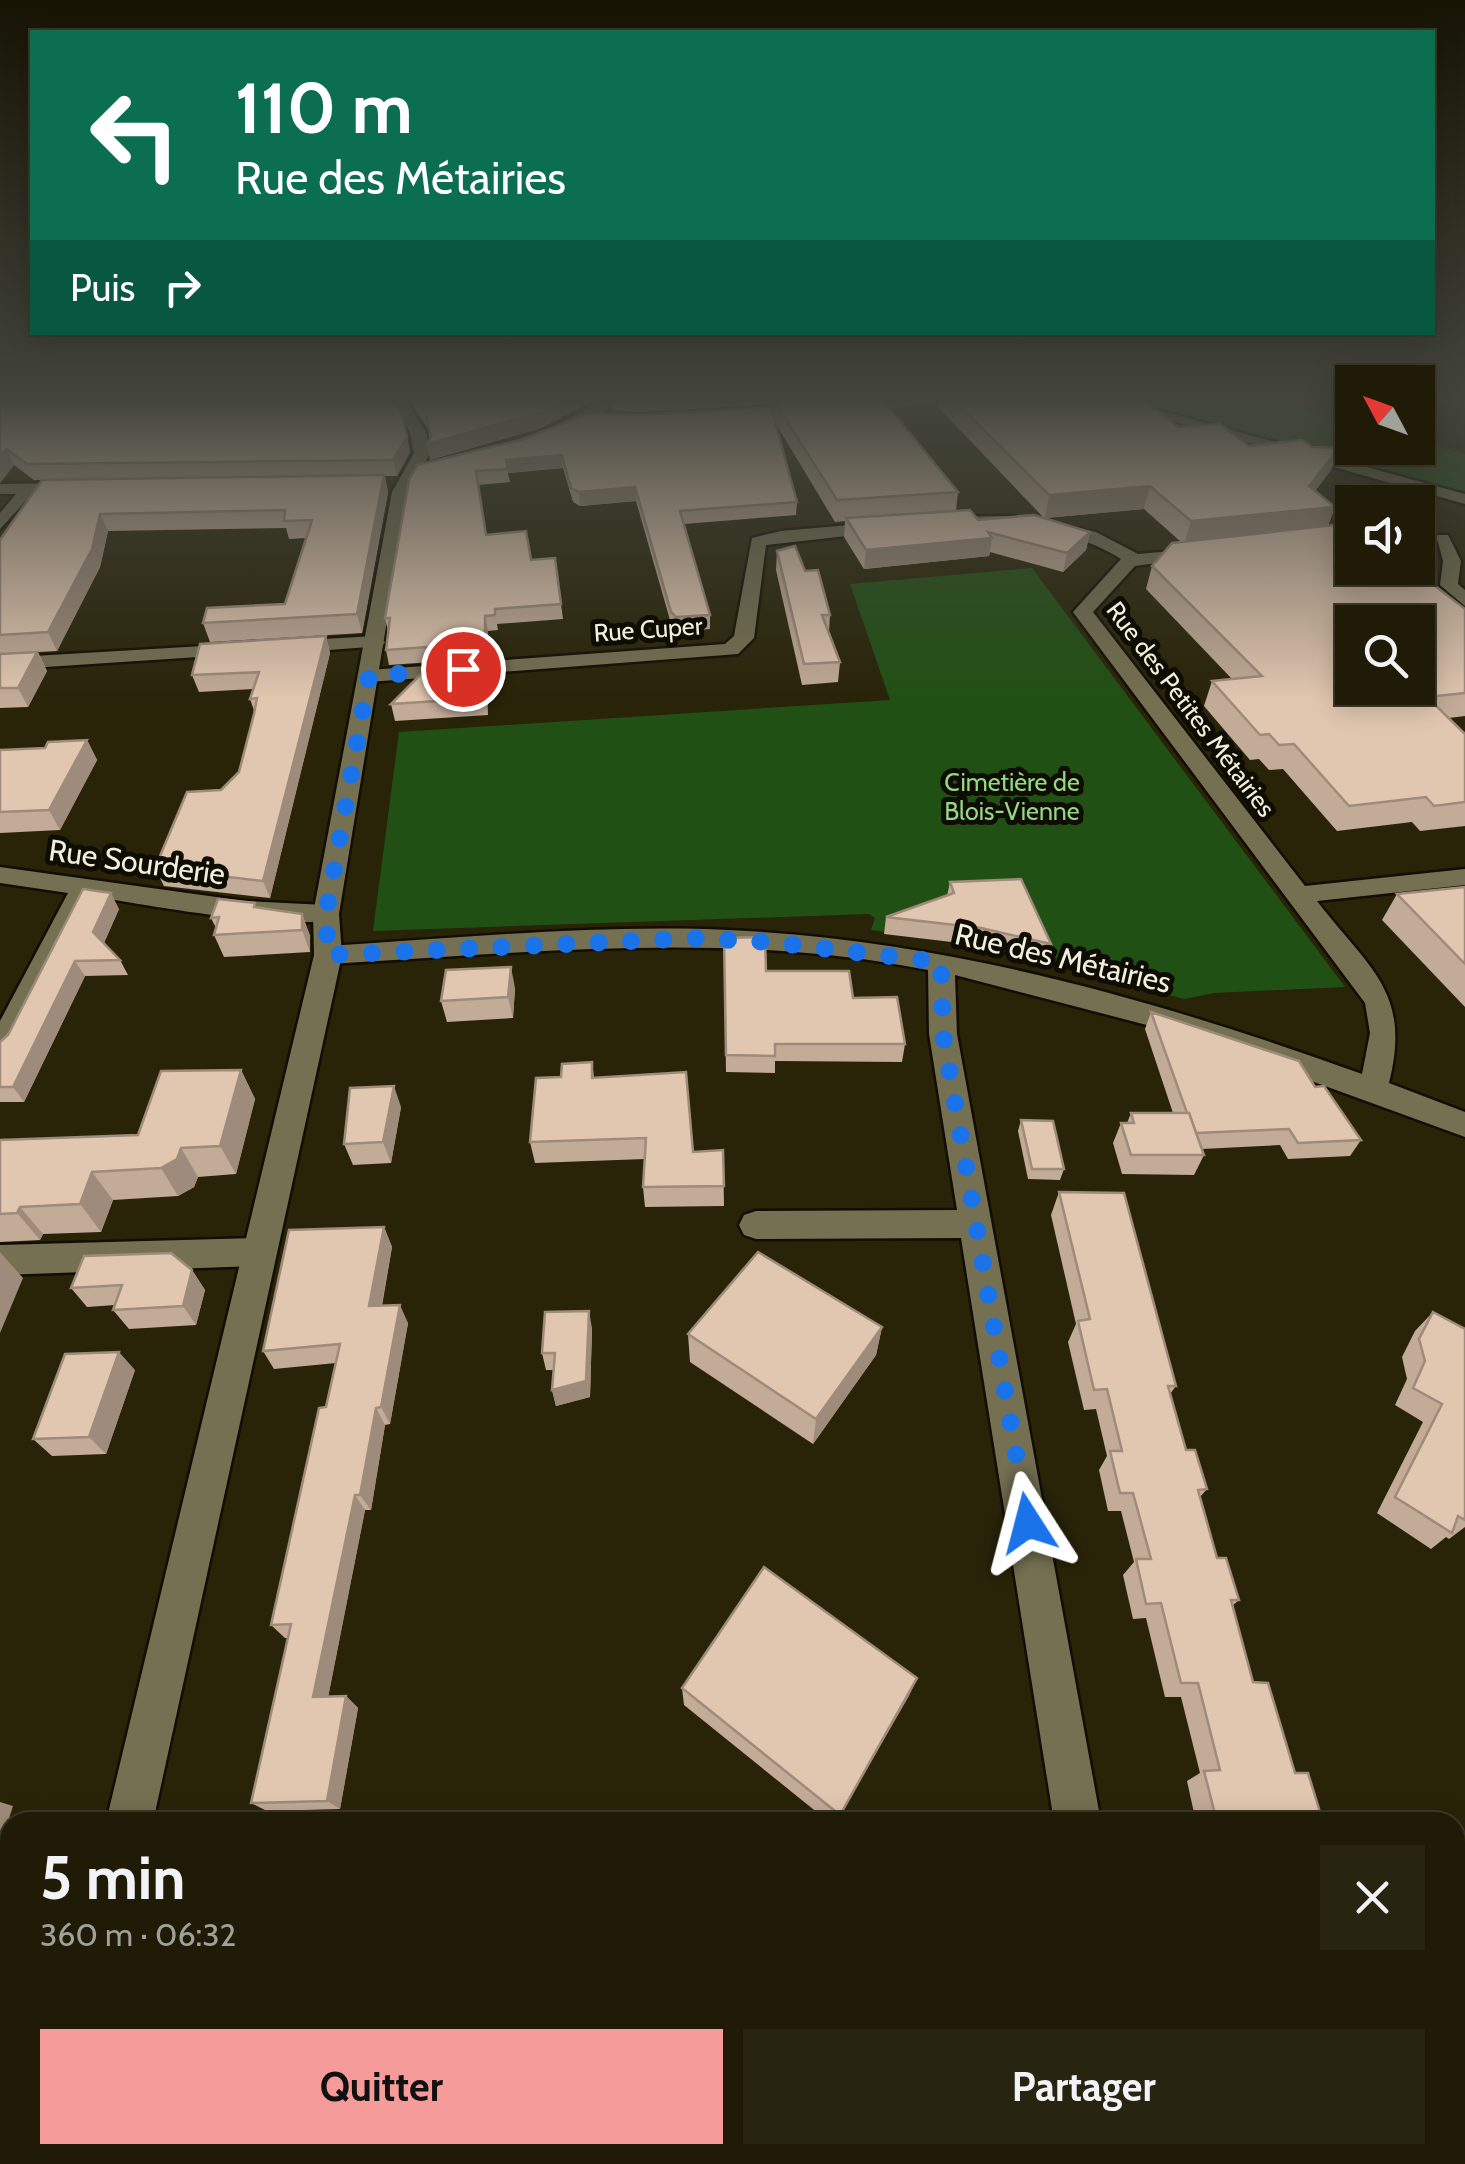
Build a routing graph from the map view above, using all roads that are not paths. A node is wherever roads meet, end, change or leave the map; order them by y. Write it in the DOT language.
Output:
graph roads {
  1 [pos="20,499"];
  2 [pos="402,499"];
  3 [pos="0,524"];
  4 [pos="1435,538"];
  5 [pos="1442,539"];
  6 [pos="1465,540"];
  7 [pos="1231,549"];
  8 [pos="1133,560"];
  9 [pos="1465,600"];
  10 [pos="374,642"];
  11 [pos="0,664"];
  12 [pos="369,676"];
  13 [pos="0,876"];
  14 [pos="1465,877"];
  15 [pos="84,888"];
  16 [pos="1296,895"];
  17 [pos="326,914"];
  18 [pos="328,955"];
  19 [pos="941,962"];
  20 [pos="0,1049"];
  21 [pos="1374,1089"];
  22 [pos="1465,1125"];
  23 [pos="756,1224"];
  24 [pos="978,1224"];
  25 [pos="258,1252"];
  26 [pos="0,1260"];
  27 [pos="131,1812"];
  28 [pos="1076,1812"];
  1 -- 3 [label="street"];
  2 -- 10 [label="street"];
  4 -- 5 [label="street"];
  5 -- 6 [label="street"];
  5 -- 9 [label="street"];
  7 -- 8 [label="street, Rue des Petites Métairies"];
  8 -- 12 [label="street, Rue Cuper"];
  8 -- 16 [label="street, Rue des Petites Métairies"];
  10 -- 11 [label="street"];
  10 -- 12 [label="street"];
  12 -- 17 [label="street"];
  13 -- 15 [label="street, Rue Sourderie"];
  14 -- 16 [label="street"];
  15 -- 17 [label="street, Rue Sourderie"];
  15 -- 20 [label="street"];
  16 -- 21 [label="street, Rue des Petites Métairies"];
  17 -- 18 [label="street"];
  18 -- 19 [label="street, Rue des Métairies"];
  18 -- 25 [label="street"];
  19 -- 21 [label="street, Rue des Métairies"];
  19 -- 24 [label="street"];
  21 -- 22 [label="street, Rue des Métairies"];
  23 -- 24 [label="street"];
  24 -- 28 [label="street"];
  25 -- 26 [label="street"];
  25 -- 27 [label="street"];
}
